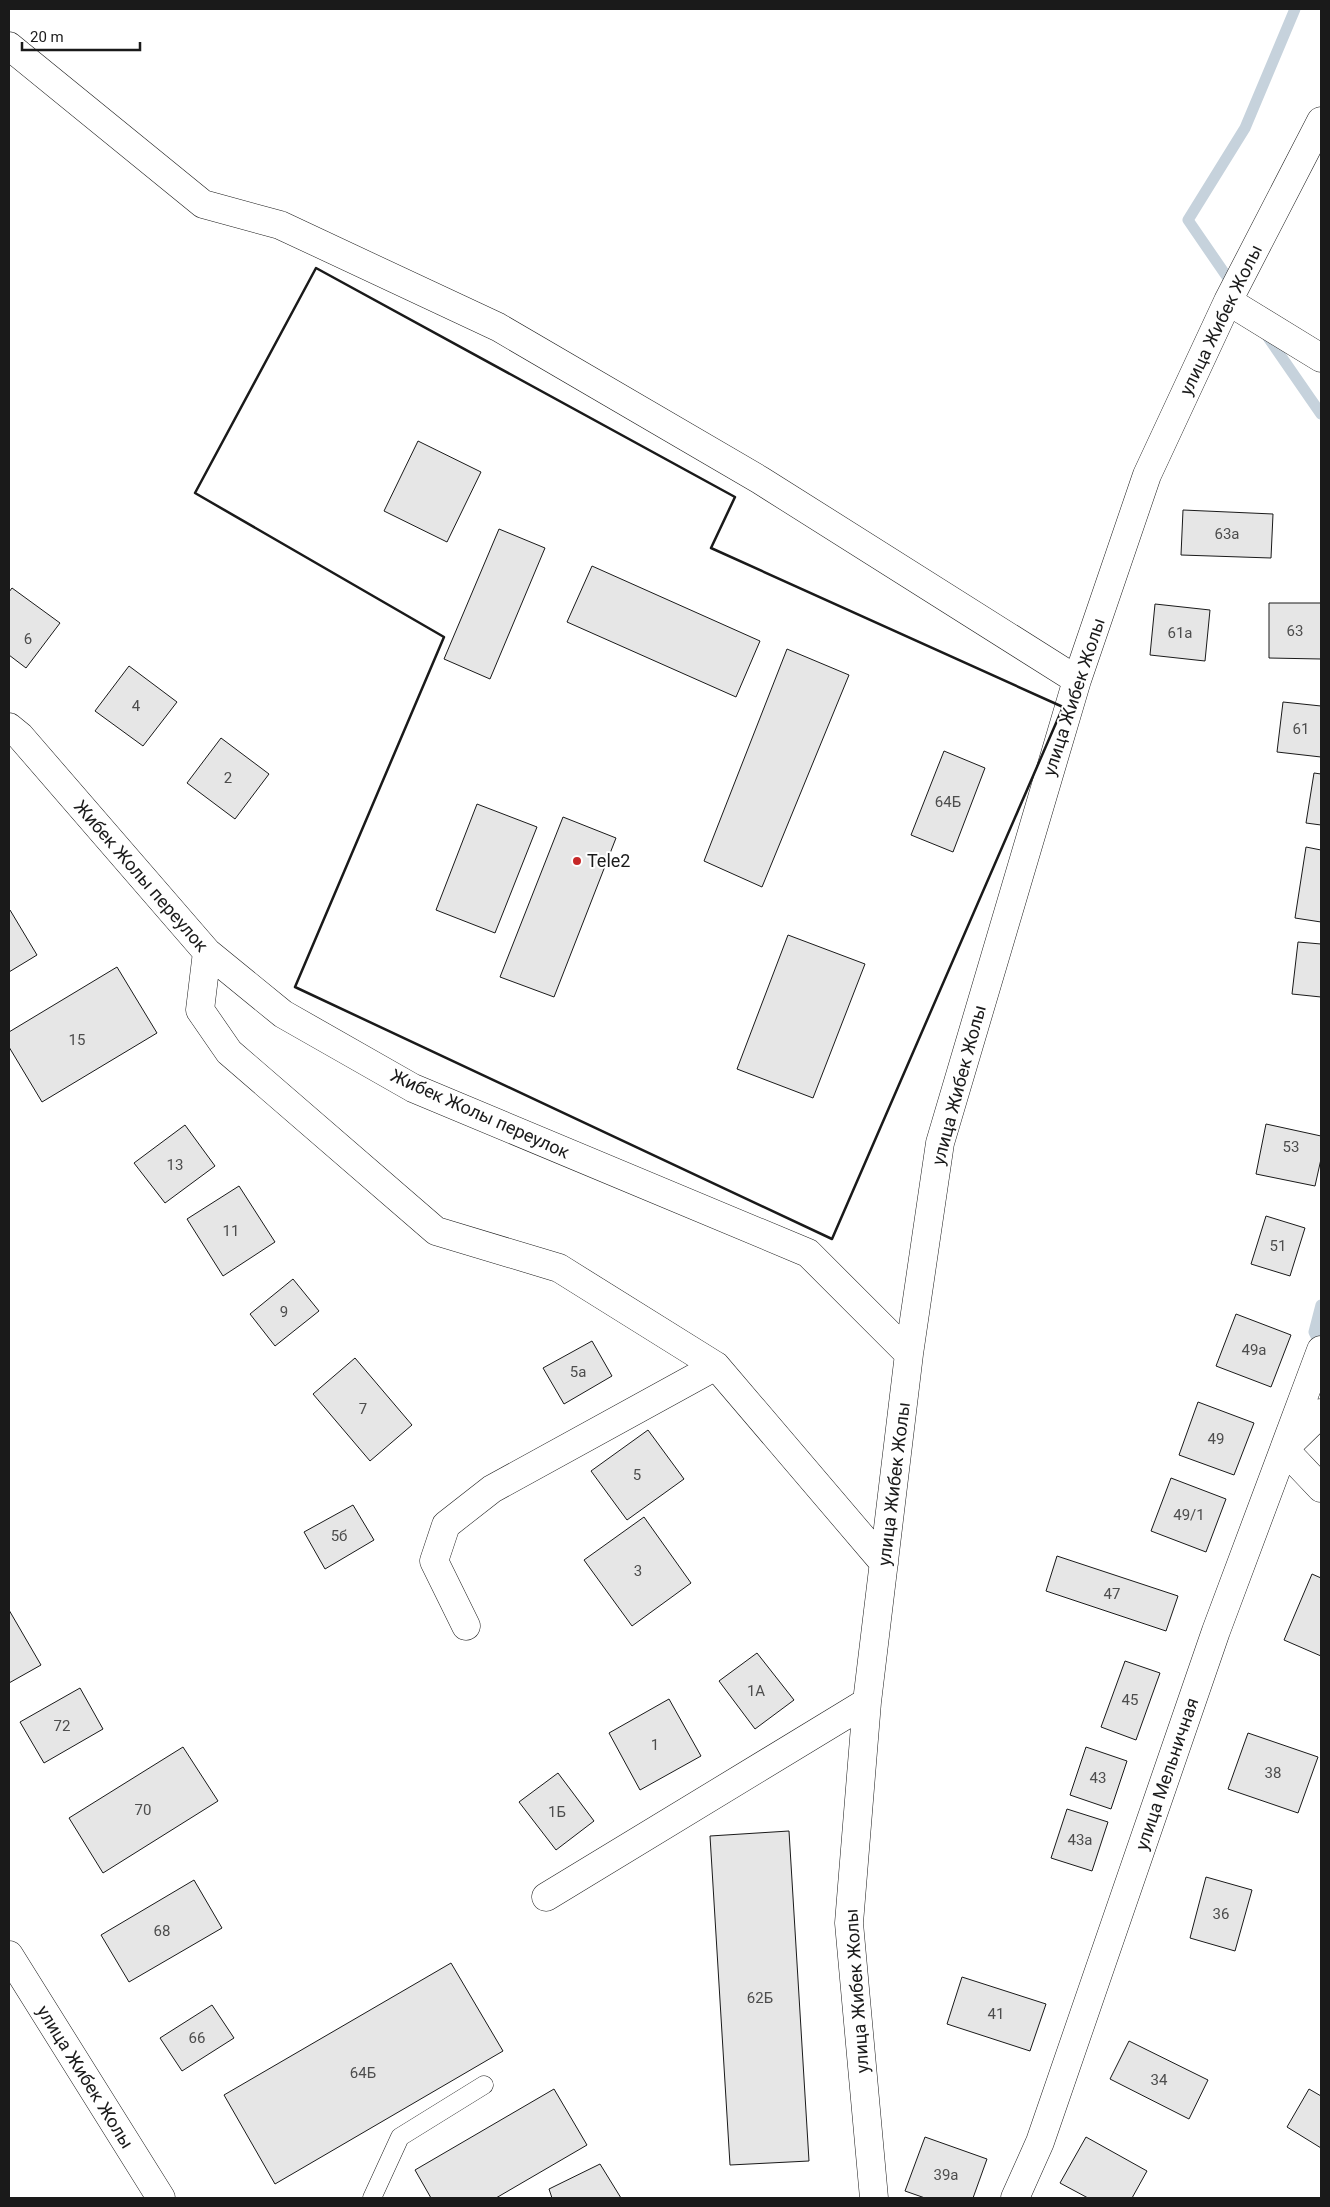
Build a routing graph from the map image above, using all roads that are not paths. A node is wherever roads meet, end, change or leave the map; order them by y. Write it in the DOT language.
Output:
graph roads {
  1 [pos="9,46"];
  2 [pos="1321,121"];
  3 [pos="1228,301"];
  4 [pos="1321,358"];
  5 [pos="1077,680"];
  6 [pos="9,727"];
  7 [pos="207,952"];
  8 [pos="1321,1350"];
  9 [pos="909,1354"];
  10 [pos="716,1366"];
  11 [pos="1321,1413"];
  12 [pos="1284,1448"];
  13 [pos="1321,1488"];
  14 [pos="884,1564"];
  15 [pos="466,1626"];
  16 [pos="867,1702"];
  17 [pos="546,1897"];
  18 [pos="9,1955"];
  19 [pos="484,2085"];
  20 [pos="161,2198"];
  21 [pos="372,2198"];
  22 [pos="874,2198"];
  23 [pos="1015,2198"];
  1 -- 5 [label="street"];
  2 -- 3 [label="street, улица Жибек Жолы"];
  3 -- 4 [label="street"];
  3 -- 5 [label="street, улица Жибек Жолы"];
  5 -- 9 [label="street, улица Жибек Жолы"];
  6 -- 7 [label="street, Жибек Жолы переулок"];
  7 -- 9 [label="street, Жибек Жолы переулок"];
  7 -- 10 [label="street"];
  8 -- 12 [label="street, улица Мельничная"];
  9 -- 14 [label="street, улица Жибек Жолы"];
  10 -- 14 [label="street"];
  10 -- 15 [label="street"];
  11 -- 12 [label="street"];
  12 -- 13 [label="street"];
  12 -- 23 [label="street, улица Мельничная"];
  14 -- 16 [label="street, улица Жибек Жолы"];
  16 -- 17 [label="street"];
  16 -- 22 [label="street, улица Жибек Жолы"];
  18 -- 20 [label="street, улица Жибек Жолы"];
  19 -- 21 [label="lane"];
}
